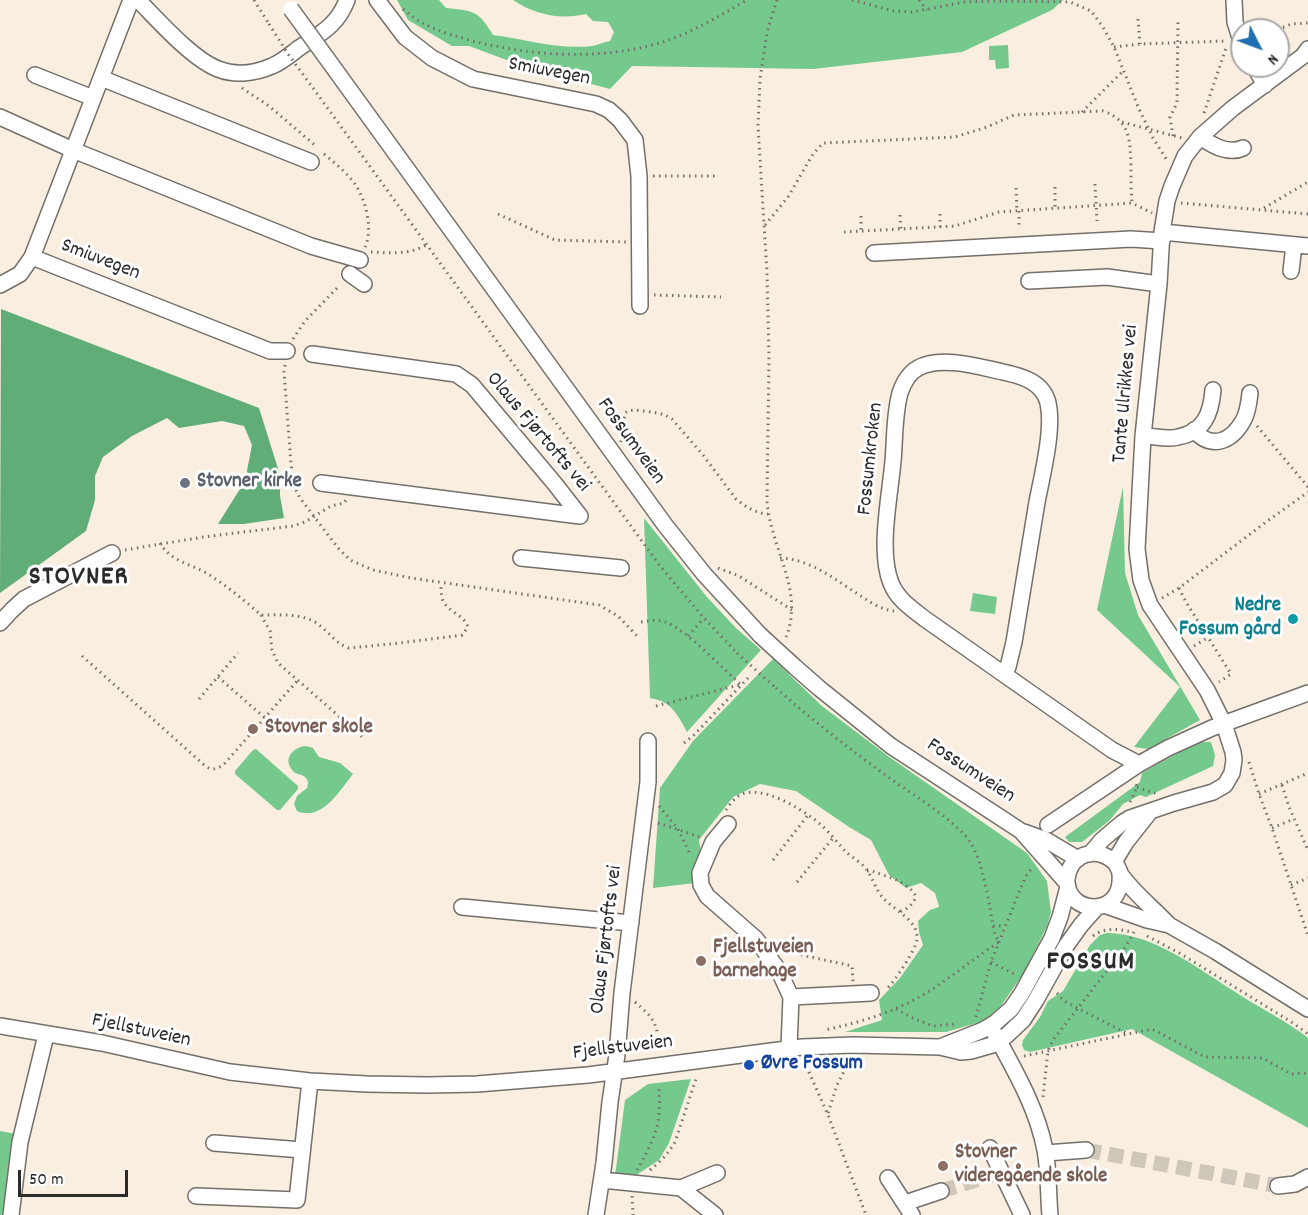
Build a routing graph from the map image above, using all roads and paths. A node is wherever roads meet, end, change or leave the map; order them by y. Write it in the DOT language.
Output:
graph roads {
  1 [pos="131,0"];
  2 [pos="138,0"];
  3 [pos="254,0"];
  4 [pos="347,0"];
  5 [pos="377,0"];
  6 [pos="747,0"];
  7 [pos="777,0"];
  8 [pos="852,0"];
  9 [pos="919,0"];
  10 [pos="1234,0"];
  11 [pos="1061,1"];
  12 [pos="288,5"];
  13 [pos="400,6"];
  14 [pos="927,10"];
  15 [pos="1178,18"];
  16 [pos="1234,18"];
  17 [pos="1138,19"];
  18 [pos="1308,23"];
  19 [pos="1290,24"];
  20 [pos="1179,43"];
  21 [pos="1140,44"];
  22 [pos="1114,47"];
  23 [pos="1308,49"];
  24 [pos="1123,71"];
  25 [pos="237,73"];
  26 [pos="35,75"];
  27 [pos="101,78"];
  28 [pos="1261,78"];
  29 [pos="1265,85"];
  30 [pos="93,98"];
  31 [pos="1082,112"];
  32 [pos="0,117"];
  33 [pos="1203,118"];
  34 [pos="1120,121"];
  35 [pos="1148,129"];
  36 [pos="1173,136"];
  37 [pos="1200,137"];
  38 [pos="1184,139"];
  39 [pos="1243,148"];
  40 [pos="73,150"];
  41 [pos="311,162"];
  42 [pos="1170,164"];
  43 [pos="639,176"];
  44 [pos="718,176"];
  45 [pos="1308,182"];
  46 [pos="1095,184"];
  47 [pos="1055,187"];
  48 [pos="1016,188"];
  49 [pos="1132,203"];
  50 [pos="1176,203"];
  51 [pos="1096,207"];
  52 [pos="1055,209"];
  53 [pos="1262,209"];
  54 [pos="1018,211"];
  55 [pos="498,214"];
  56 [pos="900,214"];
  57 [pos="940,214"];
  58 [pos="1155,214"];
  59 [pos="1308,214"];
  60 [pos="861,216"];
  61 [pos="1097,221"];
  62 [pos="764,226"];
  63 [pos="940,227"];
  64 [pos="1019,227"];
  65 [pos="901,229"];
  66 [pos="861,231"];
  67 [pos="844,232"];
  68 [pos="1162,236"];
  69 [pos="640,242"];
  70 [pos="426,245"];
  71 [pos="1301,245"];
  72 [pos="874,253"];
  73 [pos="362,256"];
  74 [pos="32,257"];
  75 [pos="1291,271"];
  76 [pos="350,274"];
  77 [pos="1029,281"];
  78 [pos="364,284"];
  79 [pos="1158,284"];
  80 [pos="0,285"];
  81 [pos="721,297"];
  82 [pos="640,300"];
  83 [pos="287,351"];
  84 [pos="312,354"];
  85 [pos="1213,390"];
  86 [pos="1250,393"];
  87 [pos="1246,413"];
  88 [pos="1194,430"];
  89 [pos="1143,436"];
  90 [pos="619,444"];
  91 [pos="321,483"];
  92 [pos="348,486"];
  93 [pos="1308,487"];
  94 [pos="1308,492"];
  95 [pos="768,514"];
  96 [pos="315,517"];
  97 [pos="160,543"];
  98 [pos="112,553"];
  99 [pos="521,558"];
  100 [pos="780,558"];
  101 [pos="714,567"];
  102 [pos="621,568"];
  103 [pos="441,583"];
  104 [pos="1179,588"];
  105 [pos="875,604"];
  106 [pos="1150,605"];
  107 [pos="792,610"];
  108 [pos="261,615"];
  109 [pos="704,618"];
  110 [pos="641,622"];
  111 [pos="0,623"];
  112 [pos="688,636"];
  113 [pos="786,637"];
  114 [pos="639,638"];
  115 [pos="238,653"];
  116 [pos="82,656"];
  117 [pos="1004,674"];
  118 [pos="218,676"];
  119 [pos="748,678"];
  120 [pos="298,680"];
  121 [pos="741,685"];
  122 [pos="1207,690"];
  123 [pos="1308,693"];
  124 [pos="199,699"];
  125 [pos="656,706"];
  126 [pos="265,717"];
  127 [pos="1224,724"];
  128 [pos="365,739"];
  129 [pos="648,741"];
  130 [pos="684,743"];
  131 [pos="1247,755"];
  132 [pos="1139,764"];
  133 [pos="1308,772"];
  134 [pos="1282,785"];
  135 [pos="1158,794"];
  136 [pos="1259,794"];
  137 [pos="655,801"];
  138 [pos="1128,809"];
  139 [pos="1149,813"];
  140 [pos="808,815"];
  141 [pos="1294,819"];
  142 [pos="652,820"];
  143 [pos="728,824"];
  144 [pos="1048,825"];
  145 [pos="1272,828"];
  146 [pos="678,829"];
  147 [pos="1021,831"];
  148 [pos="833,838"];
  149 [pos="713,842"];
  150 [pos="1308,850"];
  151 [pos="1084,856"];
  152 [pos="773,860"];
  153 [pos="1032,868"];
  154 [pos="1117,868"];
  155 [pos="867,871"];
  156 [pos="700,873"];
  157 [pos="1308,878"];
  158 [pos="797,882"];
  159 [pos="1067,885"];
  160 [pos="1290,885"];
  161 [pos="1101,906"];
  162 [pos="462,907"];
  163 [pos="899,912"];
  164 [pos="631,923"];
  165 [pos="1169,925"];
  166 [pos="993,926"];
  167 [pos="1005,926"];
  168 [pos="1144,935"];
  169 [pos="1308,936"];
  170 [pos="1089,939"];
  171 [pos="999,942"];
  172 [pos="770,958"];
  173 [pos="991,962"];
  174 [pos="1021,977"];
  175 [pos="1056,991"];
  176 [pos="878,992"];
  177 [pos="854,993"];
  178 [pos="790,997"];
  179 [pos="631,998"];
  180 [pos="1077,1008"];
  181 [pos="1308,1008"];
  182 [pos="896,1009"];
  183 [pos="975,1022"];
  184 [pos="960,1023"];
  185 [pos="0,1026"];
  186 [pos="990,1026"];
  187 [pos="824,1031"];
  188 [pos="1128,1034"];
  189 [pos="1308,1034"];
  190 [pos="46,1035"];
  191 [pos="999,1041"];
  192 [pos="659,1042"];
  193 [pos="940,1047"];
  194 [pos="789,1048"];
  195 [pos="1048,1051"];
  196 [pos="1020,1057"];
  197 [pos="850,1060"];
  198 [pos="804,1061"];
  199 [pos="614,1073"];
  200 [pos="1308,1073"];
  201 [pos="698,1074"];
  202 [pos="310,1081"];
  203 [pos="659,1086"];
  204 [pos="1042,1102"];
  205 [pos="828,1114"];
  206 [pos="214,1143"];
  207 [pos="990,1148"];
  208 [pos="302,1150"];
  209 [pos="1086,1150"];
  210 [pos="1046,1153"];
  211 [pos="717,1173"];
  212 [pos="1308,1177"];
  213 [pos="888,1178"];
  214 [pos="602,1181"];
  215 [pos="631,1182"];
  216 [pos="1278,1186"];
  217 [pos="681,1188"];
  218 [pos="941,1191"];
  219 [pos="196,1196"];
  220 [pos="909,1209"];
  221 [pos="11,1215"];
  222 [pos="596,1215"];
  223 [pos="715,1215"];
  224 [pos="866,1215"];
  225 [pos="1022,1215"];
  226 [pos="1050,1215"];
  1 -- 27 [label="street, Smiuvegen"];
  2 -- 25 [label="street"];
  3 -- 70 [label="path, bridge"];
  4 -- 25 [label="street"];
  5 -- 43 [label="street, Smiuvegen"];
  6 -- 13 [label="path"];
  7 -- 62 [label="path"];
  8 -- 14 [label="path"];
  9 -- 14 [label="path"];
  10 -- 16 [label="street"];
  11 -- 14 [label="path"];
  11 -- 22 [label="path"];
  12 -- 147 [label="street, Fossumveien, bridge"];
  15 -- 20 [label="path"];
  17 -- 21 [label="path"];
  18 -- 19 [label="path"];
  20 -- 21 [label="path"];
  20 -- 33 [label="path"];
  20 -- 36 [label="path"];
  21 -- 22 [label="path"];
  22 -- 24 [label="path"];
  23 -- 29 [label="street, Tante Ulrikkes vei"];
  24 -- 31 [label="path"];
  24 -- 35 [label="path"];
  25 -- 73 [label="path"];
  26 -- 30 [label="street"];
  27 -- 30 [label="street, Smiuvegen"];
  27 -- 41 [label="street"];
  28 -- 29 [label="street"];
  29 -- 37 [label="street, Tante Ulrikkes vei"];
  30 -- 40 [label="street, Smiuvegen"];
  31 -- 34 [label="path"];
  31 -- 62 [label="path"];
  32 -- 40 [label="street"];
  34 -- 35 [label="path"];
  34 -- 49 [label="path"];
  35 -- 36 [label="path"];
  35 -- 42 [label="path"];
  36 -- 38 [label="path"];
  37 -- 39 [label="street"];
  37 -- 68 [label="street, Tante Ulrikkes vei"];
  40 -- 73 [label="street"];
  40 -- 74 [label="street, Smiuvegen"];
  43 -- 44 [label="path"];
  43 -- 69 [label="street, Smiuvegen"];
  45 -- 53 [label="path"];
  46 -- 51 [label="path"];
  47 -- 52 [label="path"];
  48 -- 54 [label="path"];
  49 -- 51 [label="path"];
  49 -- 58 [label="path"];
  50 -- 53 [label="path"];
  51 -- 52 [label="path"];
  51 -- 61 [label="path"];
  52 -- 54 [label="path"];
  53 -- 59 [label="path"];
  54 -- 63 [label="path"];
  54 -- 64 [label="path"];
  55 -- 69 [label="path"];
  56 -- 65 [label="path"];
  57 -- 63 [label="path"];
  60 -- 66 [label="path"];
  62 -- 95 [label="path"];
  63 -- 65 [label="path"];
  65 -- 66 [label="path"];
  66 -- 67 [label="path"];
  68 -- 71 [label="street"];
  68 -- 72 [label="street"];
  68 -- 79 [label="street, Tante Ulrikkes vei"];
  69 -- 82 [label="street, Smiuvegen"];
  70 -- 73 [label="path"];
  70 -- 109 [label="path"];
  71 -- 75 [label="street"];
  74 -- 80 [label="street, Smiuvegen"];
  74 -- 83 [label="street, Smiuvegen"];
  76 -- 78 [label="street"];
  76 -- 83 [label="path"];
  77 -- 79 [label="street"];
  79 -- 89 [label="street, Tante Ulrikkes vei"];
  81 -- 82 [label="path"];
  83 -- 96 [label="path"];
  84 -- 92 [label="street, Olaus Fjørtofts vei"];
  85 -- 88 [label="street"];
  86 -- 87 [label="street"];
  87 -- 88 [label="street"];
  87 -- 93 [label="path"];
  88 -- 89 [label="street"];
  89 -- 106 [label="street, Tante Ulrikkes vei"];
  90 -- 95 [label="path"];
  91 -- 92 [label="street, Olaus Fjørtofts vei"];
  92 -- 96 [label="path"];
  94 -- 104 [label="path"];
  95 -- 100 [label="path"];
  96 -- 97 [label="path"];
  96 -- 103 [label="path"];
  97 -- 98 [label="path"];
  97 -- 108 [label="path"];
  98 -- 111 [label="street"];
  99 -- 102 [label="street"];
  100 -- 105 [label="path"];
  100 -- 107 [label="path"];
  101 -- 107 [label="path"];
  103 -- 108 [label="path"];
  103 -- 114 [label="path"];
  104 -- 106 [label="path"];
  104 -- 122 [label="path"];
  106 -- 122 [label="street, Tante Ulrikkes vei"];
  107 -- 113 [label="path"];
  108 -- 120 [label="path"];
  109 -- 112 [label="path"];
  109 -- 166 [label="path, bridge"];
  110 -- 112 [label="path"];
  112 -- 121 [label="path"];
  115 -- 118 [label="path"];
  116 -- 126 [label="path"];
  117 -- 117 [label="street, Fossumkroken"];
  117 -- 132 [label="street, Fossumkroken"];
  118 -- 124 [label="path"];
  118 -- 126 [label="path"];
  119 -- 121 [label="path"];
  120 -- 126 [label="path"];
  120 -- 128 [label="path"];
  121 -- 125 [label="path"];
  121 -- 130 [label="path"];
  122 -- 127 [label="street, Tante Ulrikkes vei"];
  123 -- 127 [label="street"];
  127 -- 132 [label="street"];
  127 -- 139 [label="street, Tante Ulrikkes vei"];
  129 -- 164 [label="street, Olaus Fjørtofts vei"];
  131 -- 136 [label="path"];
  132 -- 144 [label="street"];
  133 -- 134 [label="path"];
  134 -- 136 [label="path"];
  134 -- 141 [label="path"];
  135 -- 138 [label="path"];
  136 -- 145 [label="path"];
  137 -- 146 [label="path"];
  139 -- 151 [label="street, Tante Ulrikkes vei"];
  139 -- 154 [label="street"];
  140 -- 143 [label="path"];
  140 -- 148 [label="path"];
  140 -- 152 [label="path"];
  141 -- 145 [label="path"];
  141 -- 150 [label="path"];
  142 -- 146 [label="path"];
  143 -- 149 [label="street"];
  145 -- 160 [label="path"];
  146 -- 149 [label="path"];
  146 -- 156 [label="path"];
  147 -- 151 [label="street, Fossumveien"];
  147 -- 159 [label="street, Fossumveien"];
  148 -- 155 [label="path"];
  148 -- 158 [label="path"];
  149 -- 156 [label="street"];
  151 -- 154 [label="street, Fossumveien"];
  151 -- 159 [label="street"];
  153 -- 167 [label="path"];
  154 -- 161 [label="street"];
  154 -- 165 [label="street, Fossumveien"];
  155 -- 163 [label="path"];
  155 -- 163 [label="path"];
  156 -- 172 [label="street"];
  157 -- 160 [label="path"];
  159 -- 161 [label="street, Fossumveien"];
  159 -- 186 [label="street, Fjellstuveien"];
  160 -- 169 [label="path"];
  161 -- 165 [label="street, Fossumveien"];
  161 -- 191 [label="street, Fjellstuveien"];
  162 -- 164 [label="street"];
  163 -- 176 [label="path"];
  164 -- 199 [label="street, Olaus Fjørtofts vei"];
  165 -- 181 [label="street, Fossumveien"];
  166 -- 167 [label="path"];
  166 -- 171 [label="path"];
  167 -- 171 [label="path"];
  168 -- 189 [label="path"];
  170 -- 180 [label="path"];
  171 -- 173 [label="path"];
  171 -- 182 [label="path"];
  172 -- 177 [label="path"];
  172 -- 178 [label="street"];
  173 -- 174 [label="path"];
  173 -- 183 [label="path"];
  175 -- 180 [label="path"];
  176 -- 177 [label="street"];
  177 -- 178 [label="street"];
  178 -- 194 [label="street"];
  179 -- 192 [label="path"];
  180 -- 188 [label="path"];
  180 -- 195 [label="path"];
  182 -- 184 [label="path"];
  182 -- 187 [label="path"];
  185 -- 190 [label="street, Fjellstuveien"];
  186 -- 191 [label="street"];
  186 -- 193 [label="street, Fjellstuveien"];
  188 -- 195 [label="path"];
  188 -- 200 [label="path"];
  190 -- 202 [label="street, Fjellstuveien"];
  190 -- 221 [label="street"];
  191 -- 193 [label="street, Fjellstuveien"];
  191 -- 210 [label="street"];
  193 -- 194 [label="street, Fjellstuveien"];
  194 -- 199 [label="street, Fjellstuveien"];
  195 -- 196 [label="path"];
  195 -- 204 [label="path"];
  197 -- 205 [label="path"];
  198 -- 205 [label="path"];
  199 -- 202 [label="street, Fjellstuveien"];
  199 -- 214 [label="street, Olaus Fjørtofts vei"];
  201 -- 215 [label="path"];
  202 -- 208 [label="street"];
  203 -- 215 [label="path"];
  205 -- 224 [label="path"];
  206 -- 208 [label="street"];
  207 -- 225 [label="street"];
  208 -- 219 [label="street"];
  209 -- 210 [label="street"];
  210 -- 226 [label="street"];
  211 -- 217 [label="street"];
  212 -- 216 [label="street"];
  213 -- 220 [label="street"];
  214 -- 215 [label="street"];
  214 -- 222 [label="street, Olaus Fjørtofts vei"];
  215 -- 217 [label="street"];
  217 -- 223 [label="street"];
  218 -- 220 [label="street"];
}
